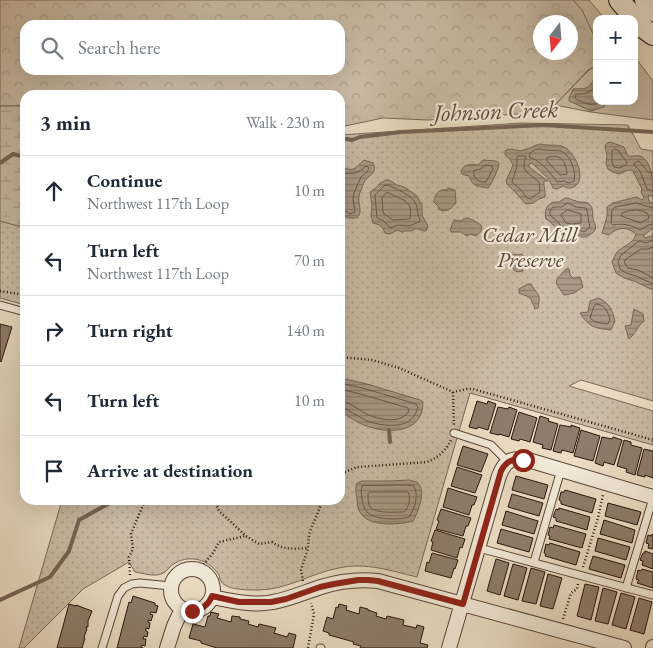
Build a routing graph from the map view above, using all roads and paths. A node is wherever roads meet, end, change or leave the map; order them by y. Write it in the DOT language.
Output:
graph roads {
  1 [pos="619,0"];
  2 [pos="645,0"];
  3 [pos="653,11"];
  4 [pos="653,35"];
  5 [pos="0,291"];
  6 [pos="20,295"];
  7 [pos="0,305"];
  8 [pos="20,311"];
  9 [pos="345,357"];
  10 [pos="454,433"];
  11 [pos="653,440"];
  12 [pos="415,462"];
  13 [pos="508,462"];
  14 [pos="561,470"];
  15 [pos="345,473"];
  16 [pos="607,483"];
  17 [pos="653,497"];
  18 [pos="143,505"];
  19 [pos="216,505"];
  20 [pos="321,505"];
  21 [pos="246,536"];
  22 [pos="308,548"];
  23 [pos="479,548"];
  24 [pos="534,562"];
  25 [pos="199,570"];
  26 [pos="581,575"];
  27 [pos="132,584"];
  28 [pos="171,586"];
  29 [pos="626,588"];
  30 [pos="307,592"];
  31 [pos="653,595"];
  32 [pos="212,596"];
  33 [pos="463,604"];
  34 [pos="182,609"];
  35 [pos="560,630"];
  36 [pos="102,648"];
  37 [pos="167,648"];
  38 [pos="308,648"];
  39 [pos="450,648"];
  40 [pos="624,648"];
  1 -- 4 [label="main road"];
  2 -- 3 [label="main road"];
  5 -- 6 [label="path"];
  7 -- 8 [label="lane"];
  9 -- 11 [label="path"];
  10 -- 13 [label="lane"];
  12 -- 15 [label="path"];
  13 -- 14 [label="street"];
  13 -- 23 [label="street"];
  14 -- 16 [label="street"];
  14 -- 24 [label="lane"];
  16 -- 17 [label="street"];
  16 -- 26 [label="path"];
  17 -- 29 [label="lane"];
  18 -- 27 [label="path"];
  19 -- 21 [label="path"];
  20 -- 22 [label="path"];
  21 -- 22 [label="path"];
  21 -- 25 [label="path"];
  22 -- 30 [label="path"];
  23 -- 24 [label="lane"];
  23 -- 33 [label="street"];
  24 -- 26 [label="lane"];
  25 -- 28 [label="street"];
  25 -- 32 [label="street"];
  26 -- 29 [label="lane"];
  26 -- 35 [label="path"];
  27 -- 28 [label="lane"];
  27 -- 36 [label="lane"];
  28 -- 34 [label="street"];
  29 -- 31 [label="lane"];
  30 -- 32 [label="street"];
  30 -- 33 [label="street"];
  30 -- 38 [label="path"];
  32 -- 34 [label="street"];
  33 -- 35 [label="street"];
  33 -- 39 [label="street"];
  34 -- 37 [label="street"];
  35 -- 40 [label="street"];
}
